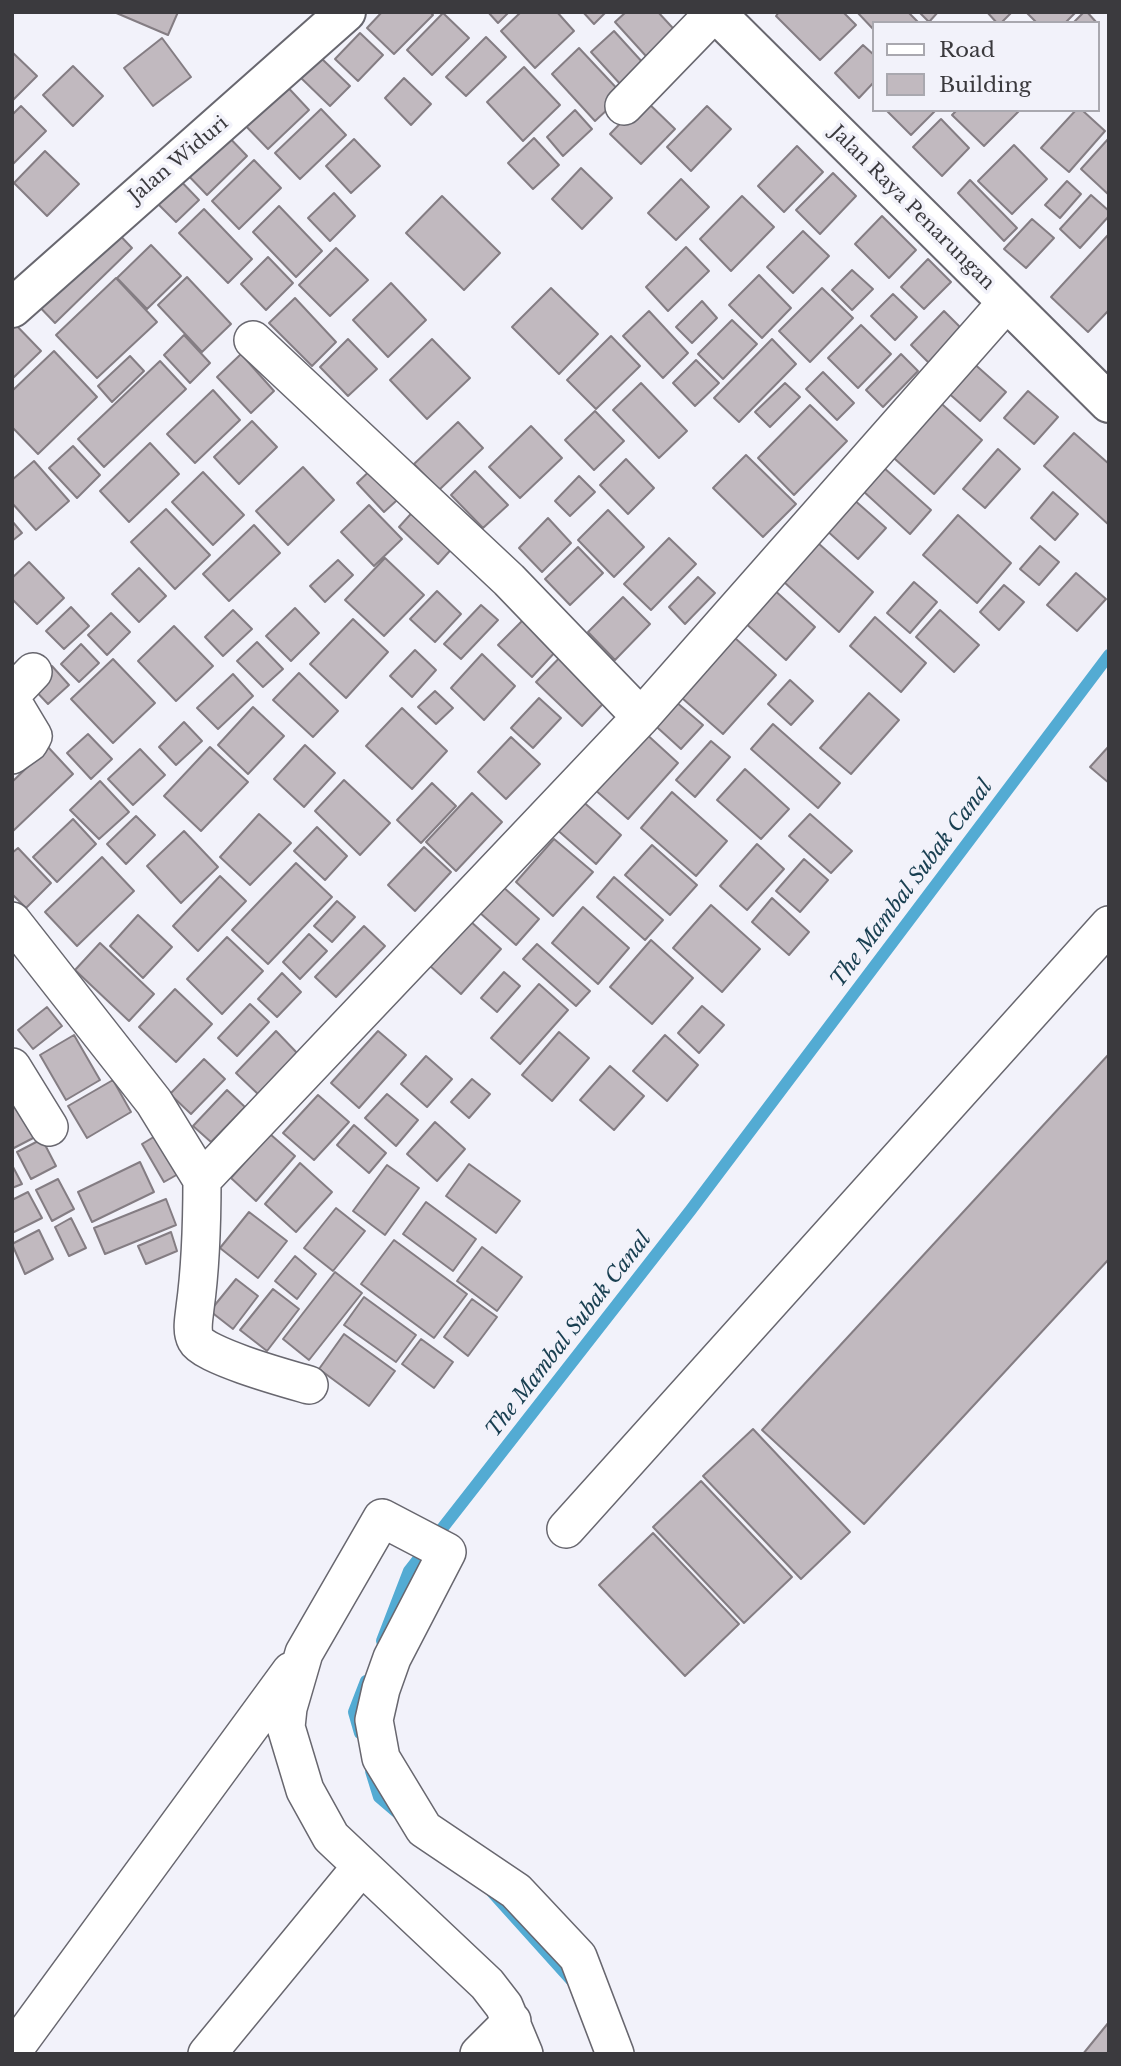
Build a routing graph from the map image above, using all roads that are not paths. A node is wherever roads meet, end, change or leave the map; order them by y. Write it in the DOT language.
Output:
graph roads {
  1 [pos="346,12"];
  2 [pos="715,12"];
  3 [pos="624,106"];
  4 [pos="1007,302"];
  5 [pos="12,308"];
  6 [pos="253,340"];
  7 [pos="1109,403"];
  8 [pos="12,701"];
  9 [pos="641,717"];
  10 [pos="12,755"];
  11 [pos="12,921"];
  12 [pos="1109,925"];
  13 [pos="12,1067"];
  14 [pos="49,1127"];
  15 [pos="202,1180"];
  16 [pos="309,1385"];
  17 [pos="566,1529"];
  18 [pos="304,1653"];
  19 [pos="360,1868"];
  20 [pos="518,2037"];
  21 [pos="12,2053"];
  22 [pos="207,2054"];
  23 [pos="479,2054"];
  24 [pos="615,2054"];
  1 -- 5 [label="main road, Jalan Widuri"];
  2 -- 3 [label="street"];
  2 -- 4 [label="main road, Jalan Raya Penarungan"];
  4 -- 7 [label="main road, Jalan Raya Penarungan"];
  4 -- 9 [label="street"];
  6 -- 9 [label="street"];
  8 -- 10 [label="street"];
  9 -- 15 [label="street"];
  11 -- 15 [label="street"];
  12 -- 17 [label="street"];
  13 -- 14 [label="street"];
  15 -- 16 [label="street"];
  18 -- 19 [label="street"];
  18 -- 21 [label="street"];
  18 -- 24 [label="street"];
  19 -- 20 [label="street"];
  19 -- 22 [label="street"];
  20 -- 23 [label="street"];
}
